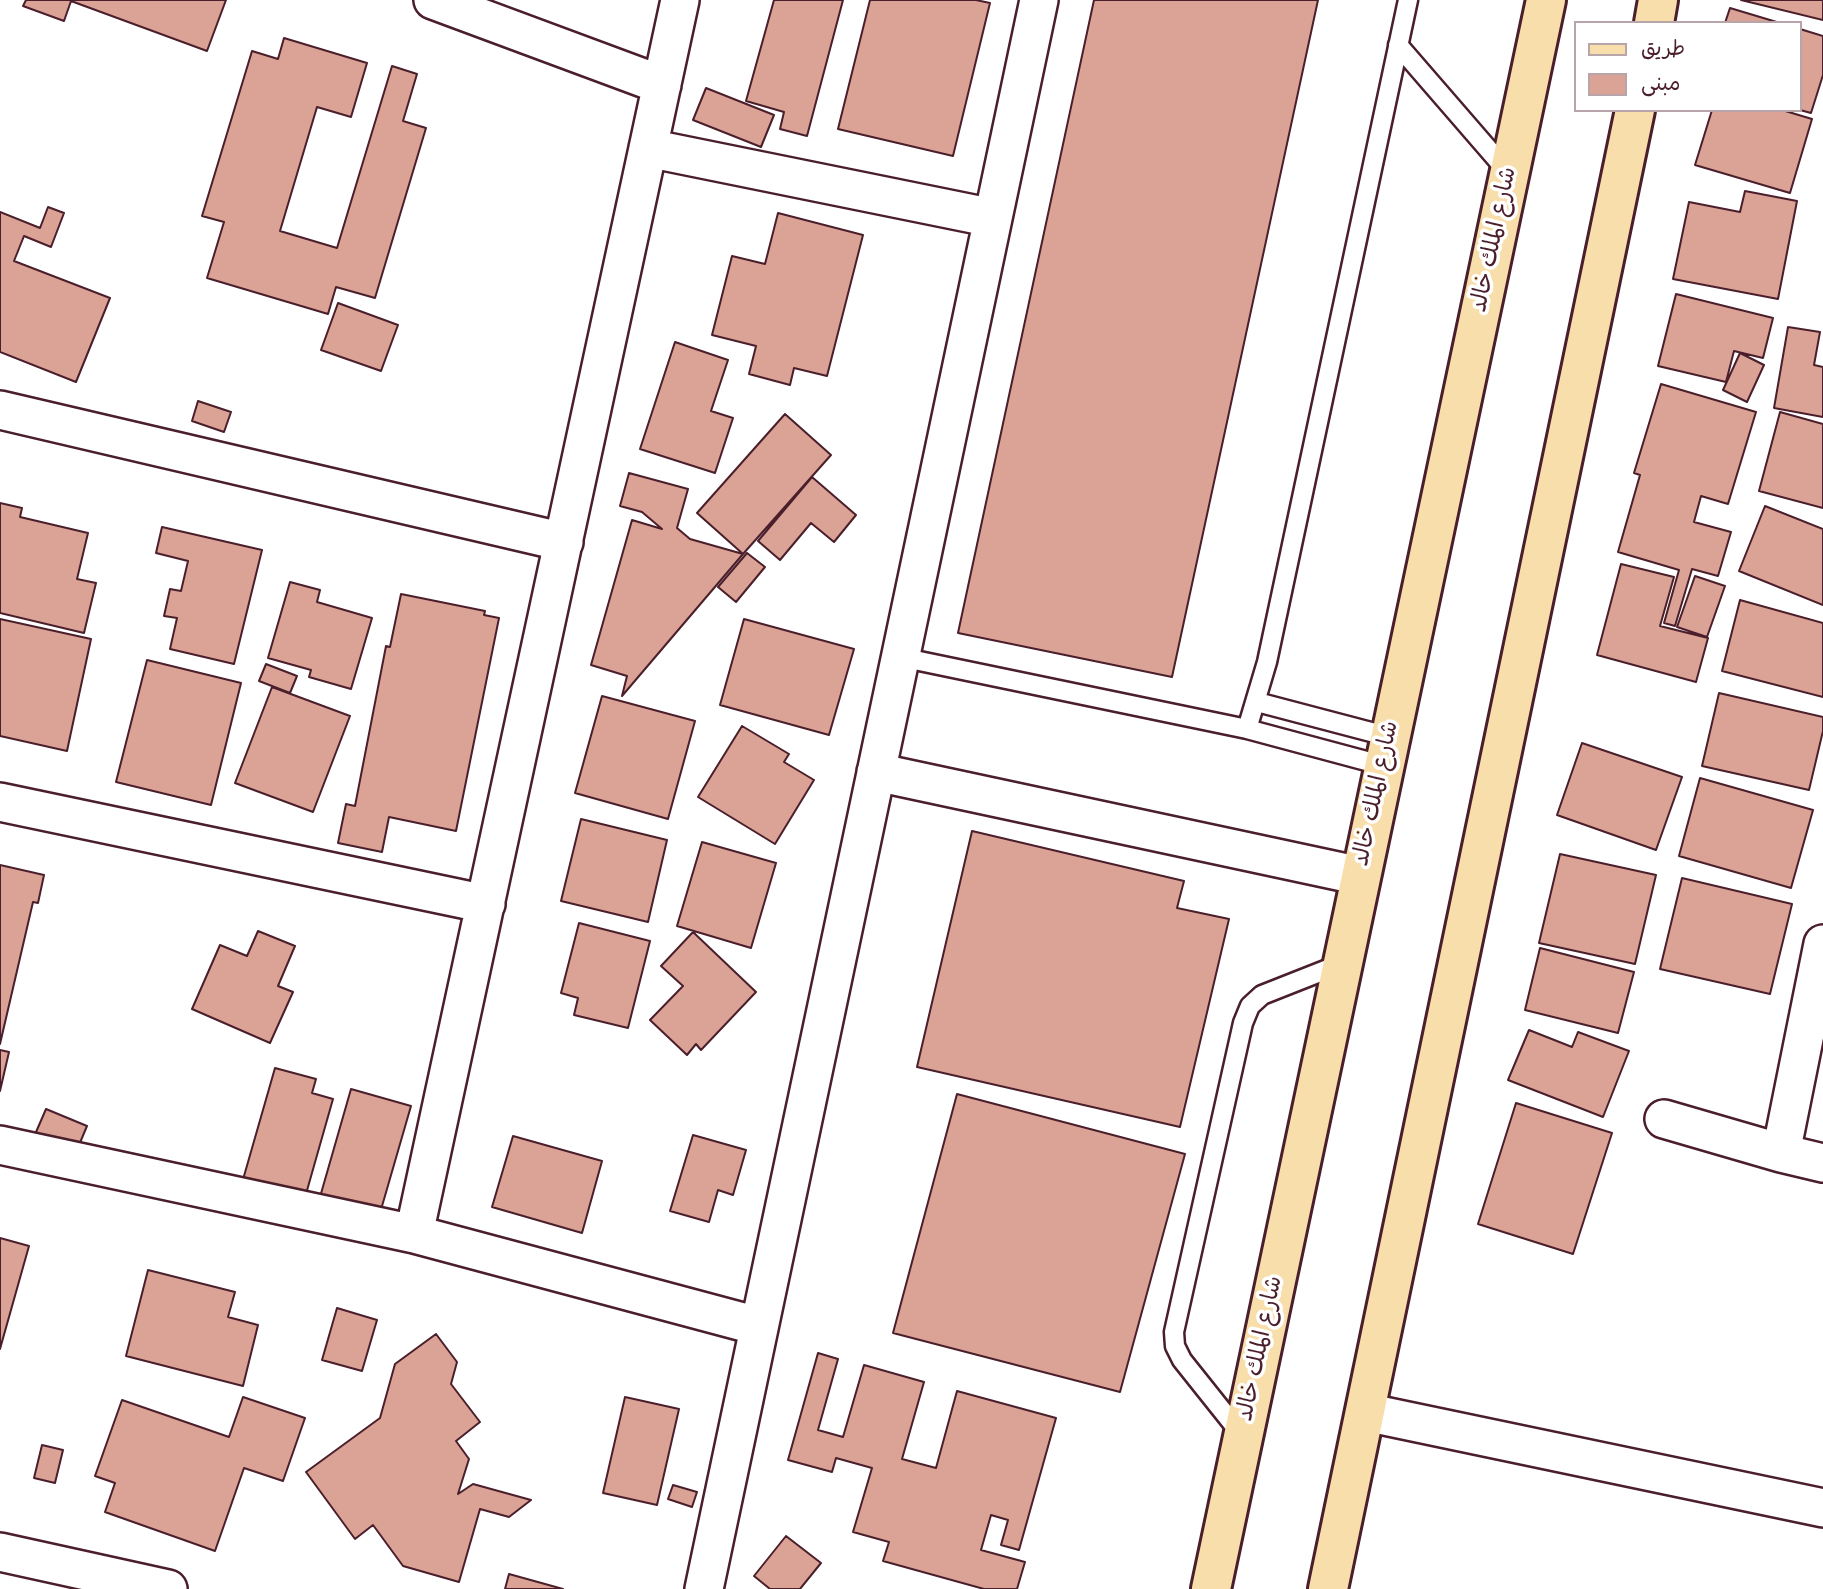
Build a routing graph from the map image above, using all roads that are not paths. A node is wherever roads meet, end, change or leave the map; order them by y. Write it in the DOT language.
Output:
graph roads {
  1 [pos="433,0"];
  2 [pos="680,0"];
  3 [pos="1039,0"];
  4 [pos="1408,0"];
  5 [pos="1546,0"];
  6 [pos="1658,0"];
  7 [pos="1654,21"];
  8 [pos="1398,45"];
  9 [pos="662,85"];
  10 [pos="1635,112"];
  11 [pos="648,148"];
  12 [pos="1510,173"];
  13 [pos="993,218"];
  14 [pos="0,410"];
  15 [pos="564,542"];
  16 [pos="900,657"];
  17 [pos="1257,702"];
  18 [pos="1247,729"];
  19 [pos="1387,752"];
  20 [pos="876,772"];
  21 [pos="0,802"];
  22 [pos="1362,876"];
  23 [pos="486,904"];
  24 [pos="1823,944"];
  25 [pos="1343,963"];
  26 [pos="1664,1119"];
  27 [pos="0,1145"];
  28 [pos="1781,1153"];
  29 [pos="1823,1163"];
  30 [pos="415,1234"];
  31 [pos="758,1326"];
  32 [pos="1365,1412"];
  33 [pos="1243,1437"];
  34 [pos="1823,1507"];
  35 [pos="0,1552"];
  36 [pos="168,1589"];
  37 [pos="704,1589"];
  38 [pos="1211,1589"];
  39 [pos="1328,1589"];
  1 -- 9 [label="street"];
  2 -- 9 [label="street"];
  3 -- 13 [label="street"];
  4 -- 8 [label="lane"];
  5 -- 12 [label="main road, شارع الملك خالد"];
  6 -- 7 [label="main road"];
  8 -- 12 [label="lane"];
  8 -- 17 [label="lane"];
  9 -- 11 [label="street"];
  10 -- 32 [label="main road"];
  11 -- 13 [label="street"];
  11 -- 15 [label="street"];
  12 -- 19 [label="main road, شارع الملك خالد"];
  13 -- 16 [label="street"];
  14 -- 15 [label="street"];
  15 -- 23 [label="street"];
  16 -- 18 [label="lane"];
  16 -- 20 [label="street"];
  17 -- 18 [label="lane"];
  17 -- 19 [label="lane"];
  18 -- 19 [label="lane"];
  19 -- 22 [label="main road, شارع الملك خالد"];
  20 -- 22 [label="street"];
  20 -- 31 [label="street"];
  21 -- 23 [label="street"];
  22 -- 25 [label="main road, شارع الملك خالد"];
  23 -- 30 [label="street"];
  24 -- 28 [label="street"];
  25 -- 33 [label="main road, شارع الملك خالد"];
  25 -- 33 [label="lane"];
  26 -- 28 [label="street"];
  27 -- 30 [label="street"];
  28 -- 29 [label="street"];
  30 -- 31 [label="street"];
  31 -- 37 [label="street"];
  32 -- 34 [label="street"];
  32 -- 39 [label="main road"];
  33 -- 38 [label="main road, شارع الملك خالد"];
  35 -- 36 [label="street"];
}
